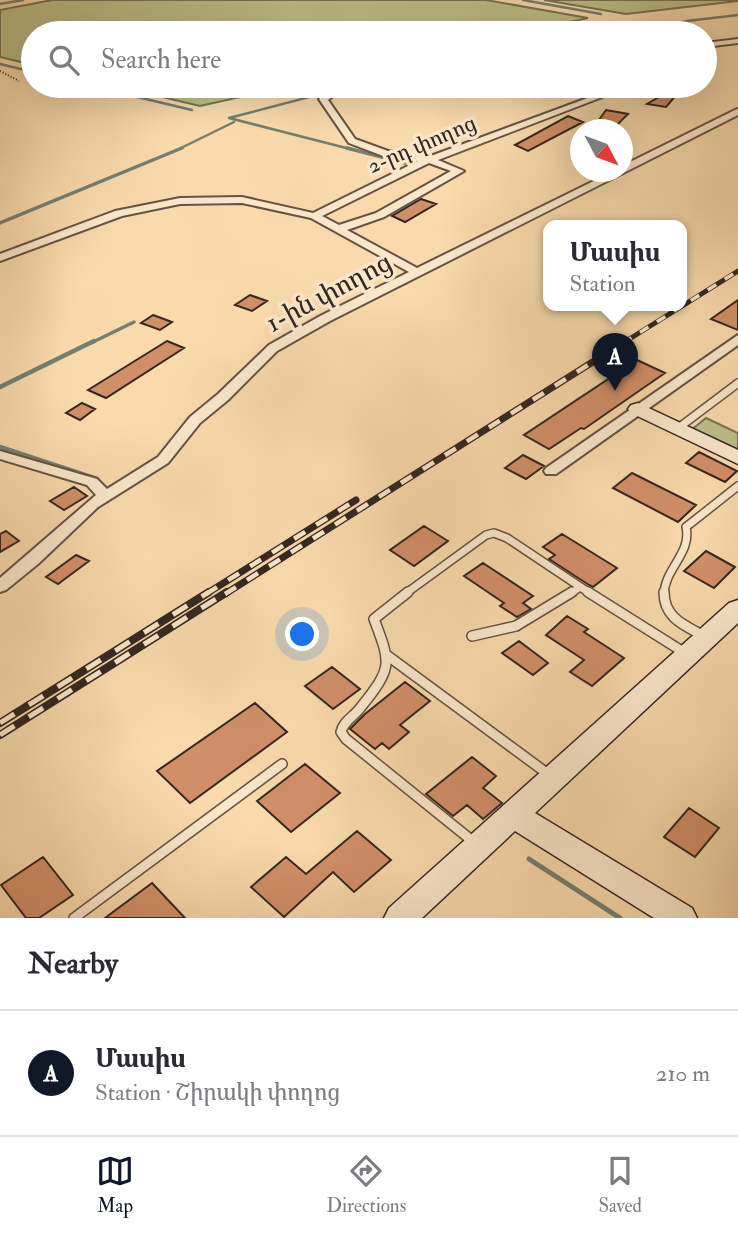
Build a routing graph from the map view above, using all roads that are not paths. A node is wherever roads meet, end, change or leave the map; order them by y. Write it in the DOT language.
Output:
graph roads {
  1 [pos="738,41"];
  2 [pos="717,44"];
  3 [pos="324,98"];
  4 [pos="594,98"];
  5 [pos="738,112"];
  6 [pos="429,160"];
  7 [pos="633,165"];
  8 [pos="599,182"];
  9 [pos="314,216"];
  10 [pos="341,228"];
  11 [pos="0,258"];
  12 [pos="418,273"];
  13 [pos="738,340"];
  14 [pos="738,383"];
  15 [pos="638,409"];
  16 [pos="677,429"];
  17 [pos="0,455"];
  18 [pos="738,458"];
  19 [pos="551,471"];
  20 [pos="738,486"];
  21 [pos="105,496"];
  22 [pos="0,586"];
  23 [pos="580,587"];
  24 [pos="738,609"];
  25 [pos="472,636"];
  26 [pos="698,646"];
  27 [pos="388,656"];
  28 [pos="282,764"];
  29 [pos="555,779"];
  30 [pos="514,815"];
  31 [pos="480,846"];
  32 [pos="74,918"];
  33 [pos="400,918"];
  34 [pos="681,918"];
  1 -- 2 [label="street"];
  3 -- 6 [label="street"];
  4 -- 6 [label="street, 2-րդ փողոց"];
  5 -- 7 [label="street, 1-ին փողոց"];
  6 -- 9 [label="street, 2-րդ փողոց"];
  6 -- 10 [label="street"];
  8 -- 12 [label="street, 1-ին փողոց"];
  9 -- 10 [label="street"];
  9 -- 11 [label="street"];
  10 -- 12 [label="street"];
  12 -- 21 [label="street, 1-ին փողոց"];
  13 -- 15 [label="street"];
  14 -- 16 [label="lane"];
  15 -- 16 [label="main road"];
  15 -- 19 [label="street"];
  16 -- 18 [label="main road"];
  17 -- 21 [label="street"];
  20 -- 26 [label="lane"];
  21 -- 22 [label="street, 1-ին փողոց"];
  23 -- 25 [label="lane"];
  23 -- 26 [label="lane"];
  23 -- 27 [label="lane"];
  24 -- 26 [label="main road"];
  26 -- 29 [label="main road"];
  27 -- 29 [label="lane"];
  27 -- 31 [label="lane"];
  28 -- 32 [label="lane"];
  29 -- 30 [label="main road"];
  30 -- 31 [label="main road"];
  30 -- 34 [label="main road"];
  31 -- 33 [label="main road"];
}
